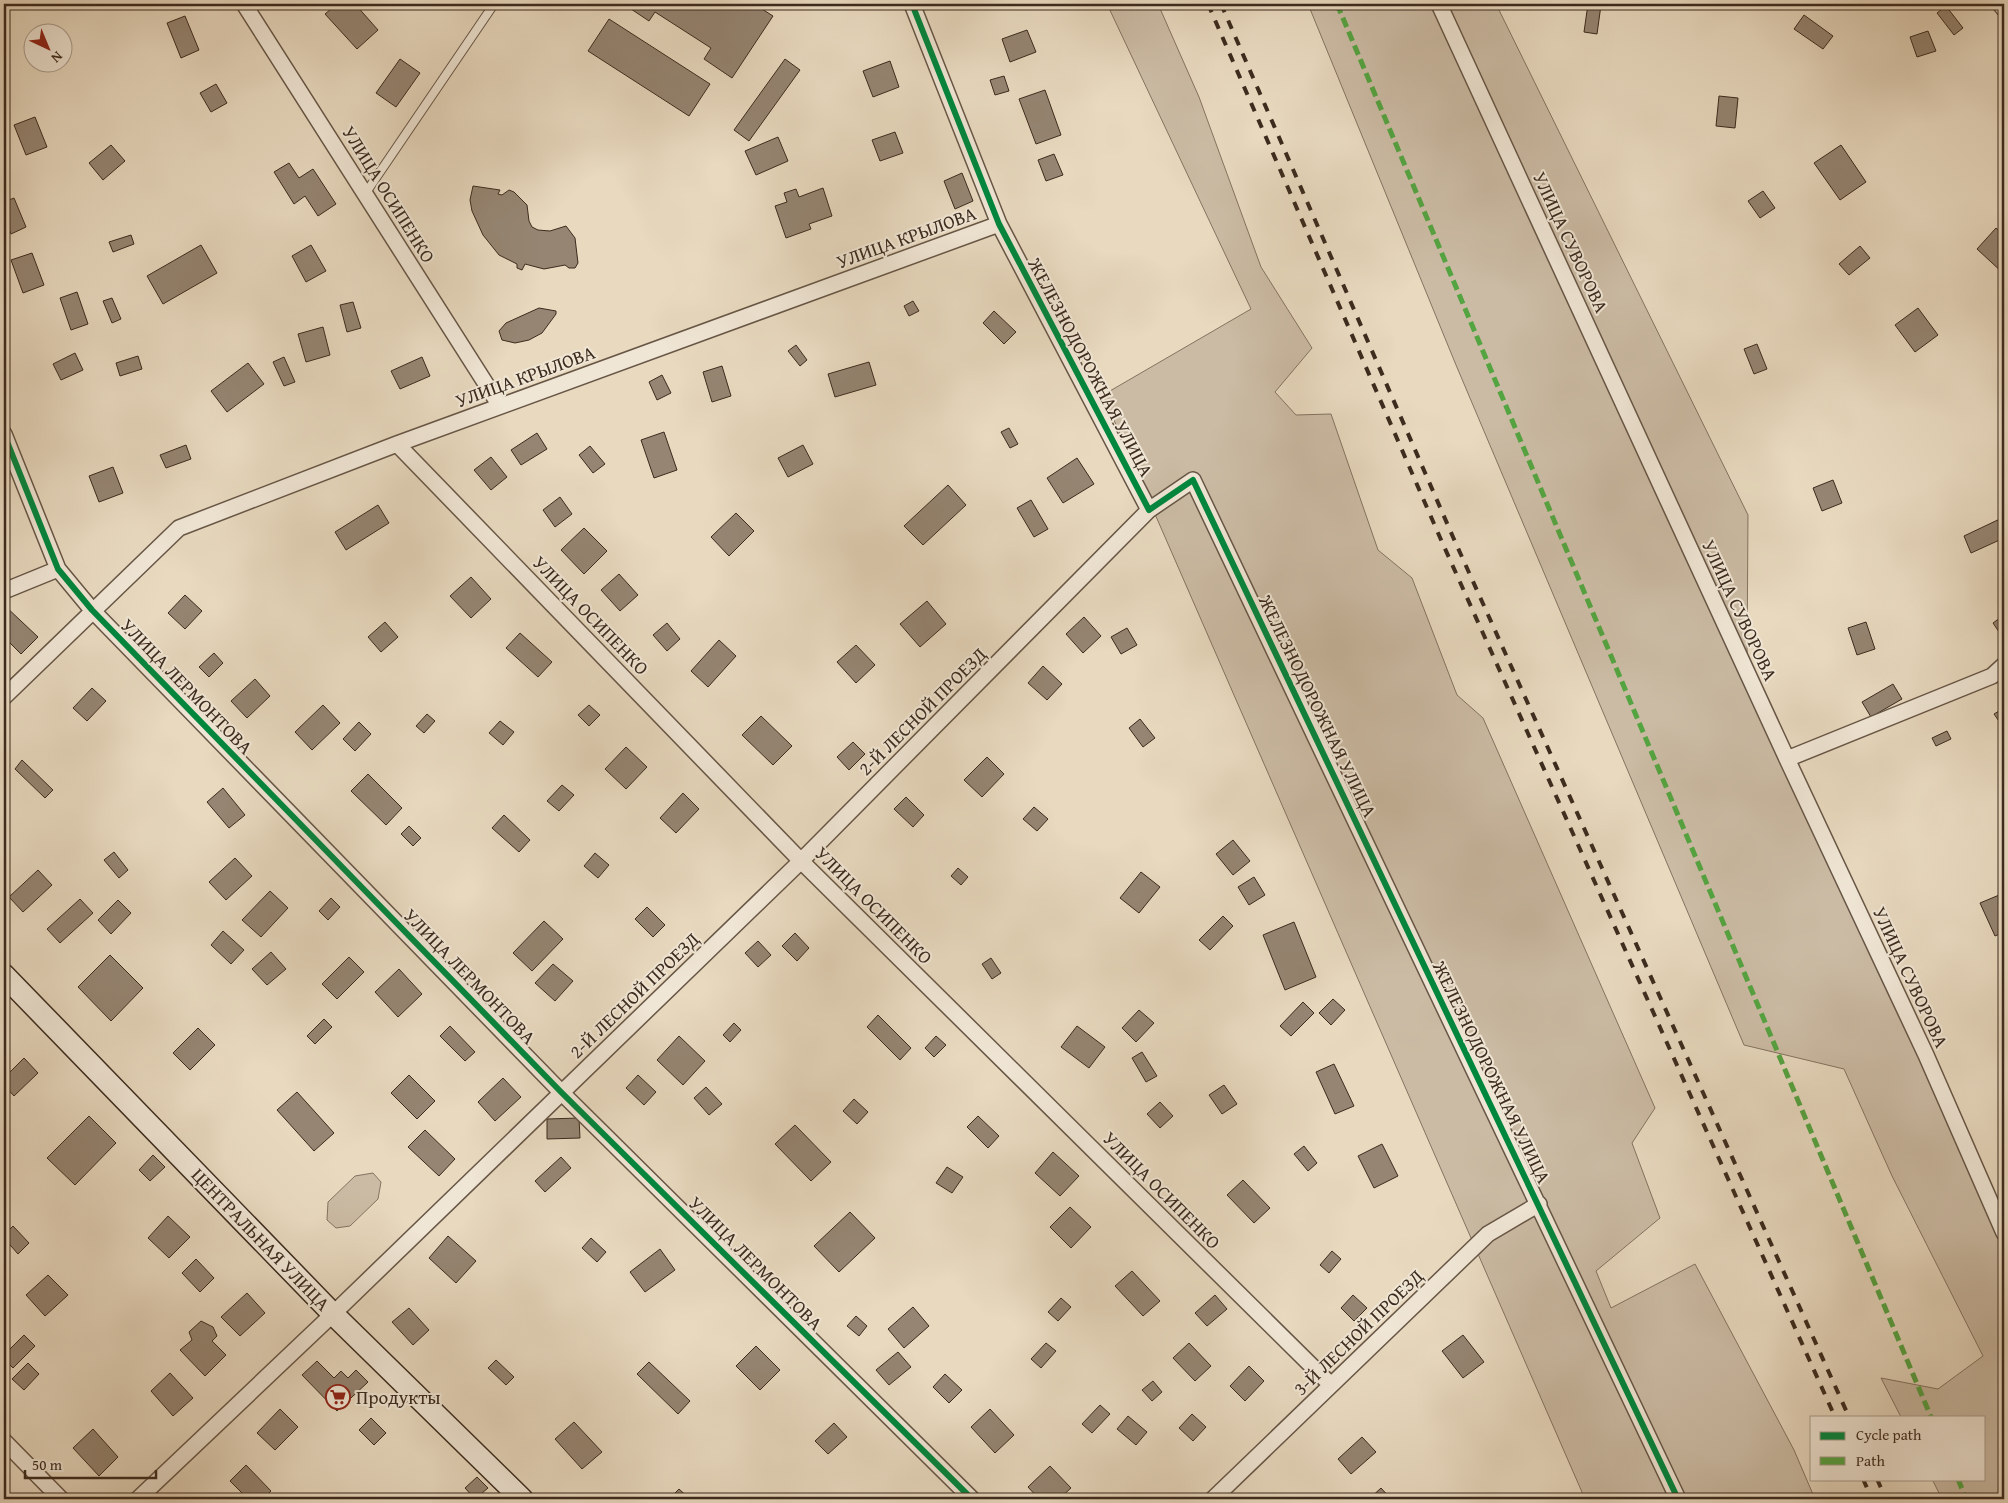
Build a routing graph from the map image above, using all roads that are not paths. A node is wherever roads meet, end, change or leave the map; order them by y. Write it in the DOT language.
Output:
graph roads {
  1 [pos="244,4"];
  2 [pos="494,4"];
  3 [pos="912,4"];
  4 [pos="1439,4"];
  5 [pos="2000,4"];
  6 [pos="2004,9"];
  7 [pos="365,194"];
  8 [pos="999,224"];
  9 [pos="500,406"];
  10 [pos="4,434"];
  11 [pos="397,444"];
  12 [pos="1149,510"];
  13 [pos="58,569"];
  14 [pos="4,591"];
  15 [pos="92,610"];
  16 [pos="2004,665"];
  17 [pos="4,697"];
  18 [pos="1787,759"];
  19 [pos="801,861"];
  20 [pos="4,975"];
  21 [pos="561,1092"];
  22 [pos="1539,1204"];
  23 [pos="2004,1233"];
  24 [pos="333,1314"];
  25 [pos="1331,1385"];
  26 [pos="4,1441"];
  27 [pos="61,1499"];
  28 [pos="138,1499"];
  29 [pos="522,1499"];
  30 [pos="972,1499"];
  31 [pos="1213,1499"];
  32 [pos="1678,1499"];
  1 -- 7 [label="street, УЛИЦА ОСИПЕНКО"];
  2 -- 7 [label="lane"];
  3 -- 8 [label="street, ЖЕЛЕЗНОДОРОЖНАЯ УЛИЦА"];
  4 -- 18 [label="street, УЛИЦА СУВОРОВА"];
  5 -- 6 [label="street"];
  7 -- 9 [label="street, УЛИЦА ОСИПЕНКО"];
  8 -- 9 [label="street, УЛИЦА КРЫЛОВА"];
  8 -- 12 [label="street, ЖЕЛЕЗНОДОРОЖНАЯ УЛИЦА"];
  9 -- 11 [label="street, УЛИЦА КРЫЛОВА"];
  10 -- 13 [label="street, УЛИЦА ЛЕРМОНТОВА"];
  11 -- 15 [label="street, УЛИЦА КРЫЛОВА"];
  11 -- 19 [label="street, УЛИЦА ОСИПЕНКО"];
  12 -- 19 [label="street, 2-Й ЛЕСНОЙ ПРОЕЗД"];
  12 -- 22 [label="street, ЖЕЛЕЗНОДОРОЖНАЯ УЛИЦА"];
  13 -- 14 [label="street"];
  13 -- 15 [label="street, УЛИЦА ЛЕРМОНТОВА"];
  15 -- 17 [label="street, УЛИЦА КРЫЛОВА"];
  15 -- 21 [label="street, УЛИЦА ЛЕРМОНТОВА"];
  16 -- 18 [label="street"];
  18 -- 23 [label="street, УЛИЦА СУВОРОВА"];
  19 -- 21 [label="street, 2-Й ЛЕСНОЙ ПРОЕЗД"];
  19 -- 25 [label="street, УЛИЦА ОСИПЕНКО"];
  20 -- 24 [label="street, ЦЕНТРАЛЬНАЯ УЛИЦА"];
  21 -- 24 [label="street, 2-Й ЛЕСНОЙ ПРОЕЗД"];
  21 -- 30 [label="street, УЛИЦА ЛЕРМОНТОВА"];
  22 -- 25 [label="street, 3-Й ЛЕСНОЙ ПРОЕЗД"];
  22 -- 32 [label="street, ЖЕЛЕЗНОДОРОЖНАЯ УЛИЦА"];
  24 -- 28 [label="street, 2-Й ЛЕСНОЙ ПРОЕЗД"];
  24 -- 29 [label="street, ЦЕНТРАЛЬНАЯ УЛИЦА"];
  25 -- 31 [label="street, 3-Й ЛЕСНОЙ ПРОЕЗД"];
  26 -- 27 [label="street"];
}
